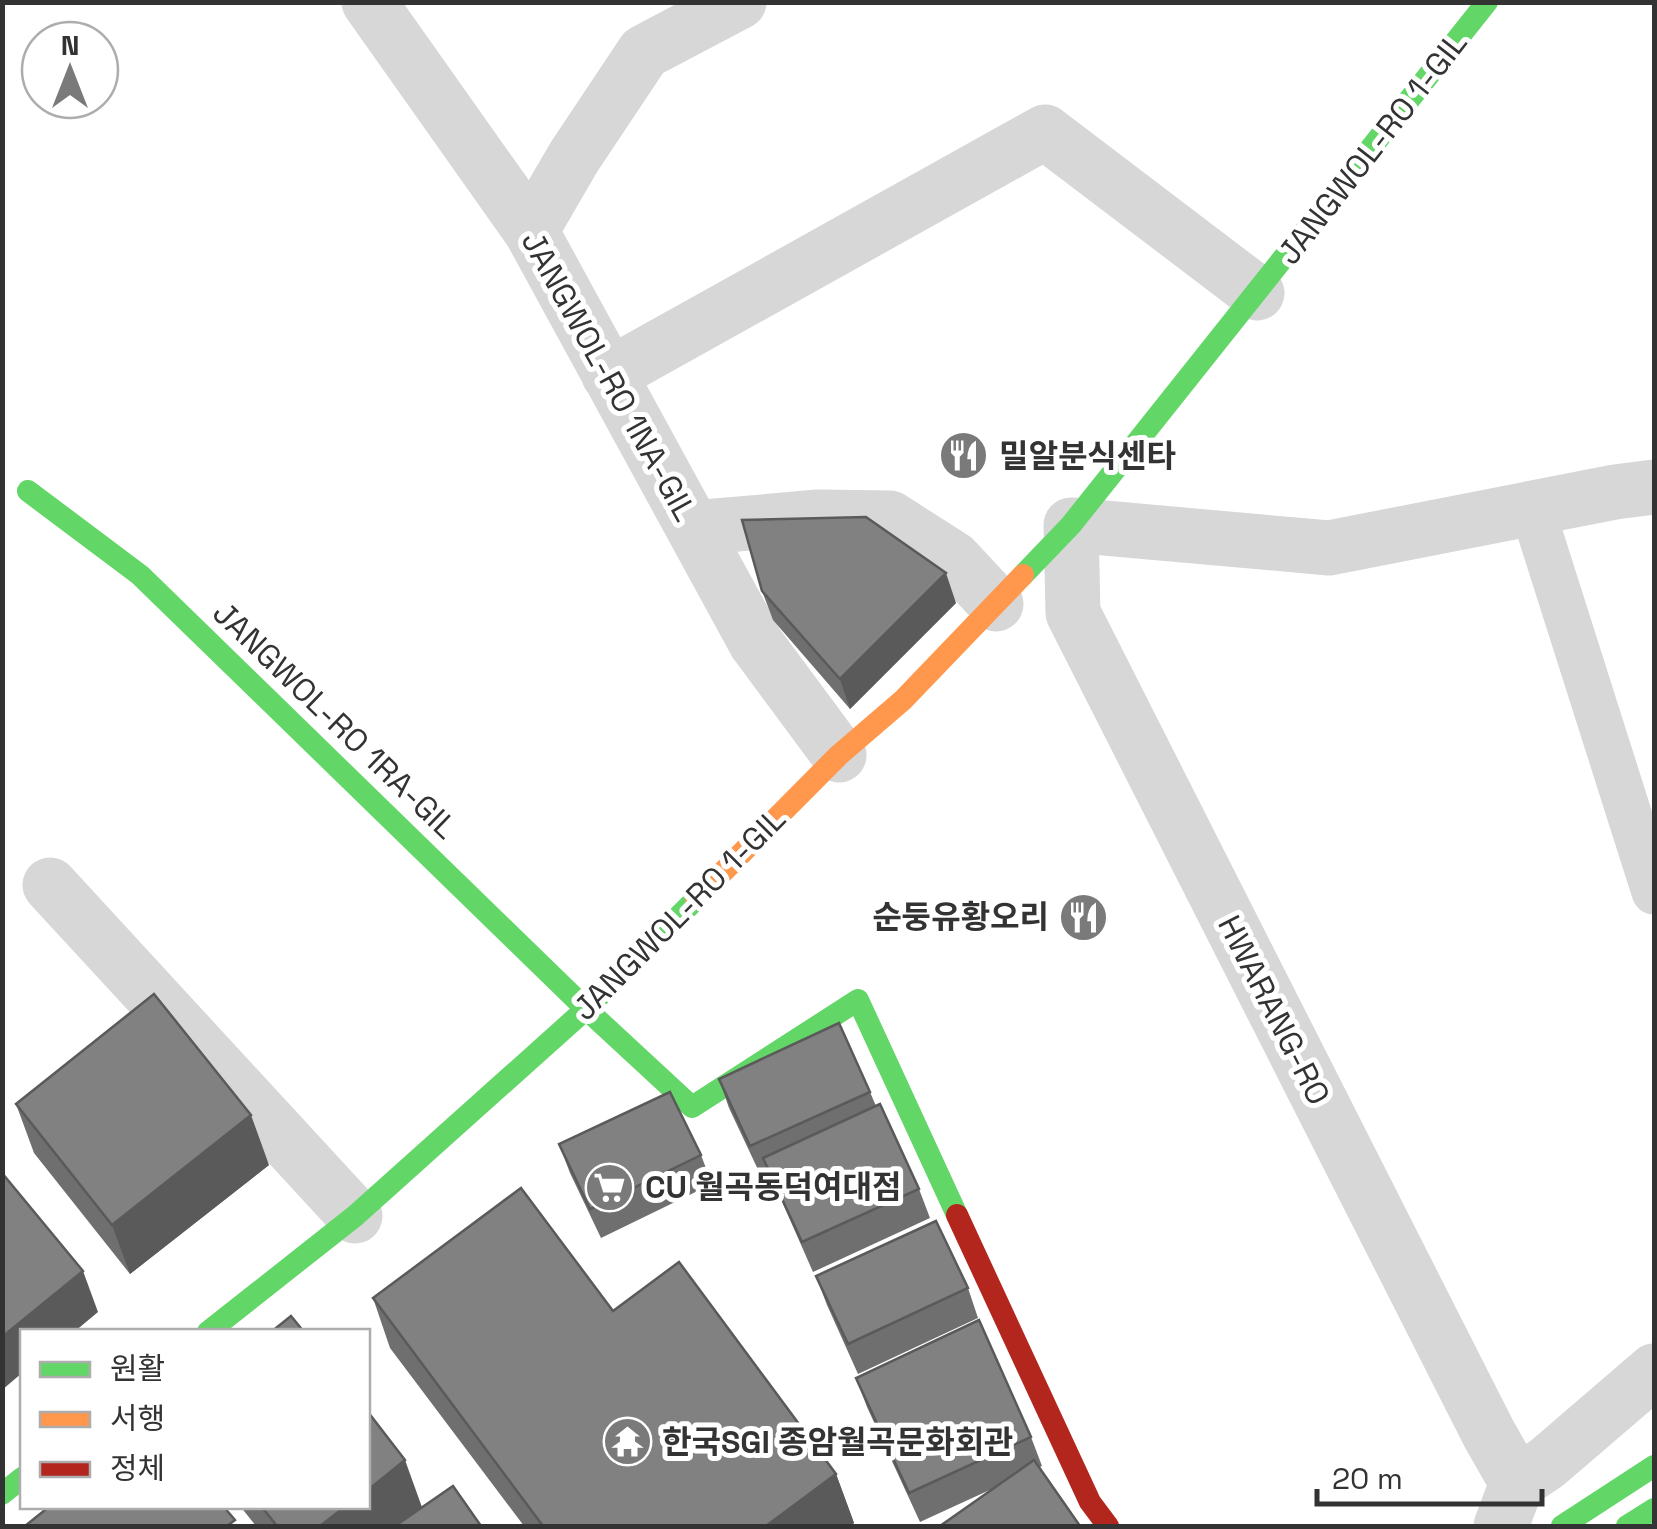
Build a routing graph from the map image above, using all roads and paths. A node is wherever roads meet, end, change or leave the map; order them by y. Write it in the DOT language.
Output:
graph roads {
  1 [pos="369,2"];
  2 [pos="738,2"];
  3 [pos="1487,2"];
  4 [pos="531,232"];
  5 [pos="1257,292"];
  6 [pos="610,375"];
  7 [pos="1654,487"];
  8 [pos="28,490"];
  9 [pos="1532,508"];
  10 [pos="1071,526"];
  11 [pos="693,528"];
  12 [pos="996,604"];
  13 [pos="840,755"];
  14 [pos="50,886"];
  15 [pos="1654,892"];
  16 [pos="586,1009"];
  17 [pos="355,1216"];
  18 [pos="212,1329"];
  19 [pos="1654,1371"];
  20 [pos="1654,1466"];
  21 [pos="1654,1480"];
  22 [pos="1509,1505"];
  23 [pos="1654,1509"];
  24 [pos="1108,1526"];
  25 [pos="1562,1526"];
  26 [pos="1605,1526"];
  27 [pos="1627,1526"];
  1 -- 4 [label="street, JANGWOL-RO 1NA-GIL"];
  2 -- 4 [label="street"];
  3 -- 5 [label="main road, JANGWOL-RO 1-GIL"];
  4 -- 6 [label="street, JANGWOL-RO 1NA-GIL"];
  5 -- 6 [label="street, JANGWOL-RO 1-GIL"];
  5 -- 10 [label="main road, JANGWOL-RO 1-GIL"];
  6 -- 11 [label="street, JANGWOL-RO 1NA-GIL"];
  7 -- 9 [label="street"];
  8 -- 16 [label="main road, JANGWOL-RO 1RA-GIL"];
  9 -- 10 [label="street"];
  9 -- 15 [label="lane"];
  10 -- 12 [label="main road, JANGWOL-RO 1-GIL"];
  10 -- 22 [label="street, HWARANG-RO"];
  11 -- 12 [label="street"];
  11 -- 13 [label="street, JANGWOL-RO 1NA-GIL"];
  12 -- 13 [label="main road, JANGWOL-RO 1-GIL"];
  13 -- 16 [label="main road, JANGWOL-RO 1-GIL"];
  14 -- 17 [label="street"];
  16 -- 17 [label="main road, JANGWOL-RO 1-GIL"];
  16 -- 24 [label="main road"];
  17 -- 18 [label="main road, JANGWOL-RO 1-GIL"];
  19 -- 22 [label="street"];
  20 -- 25 [label="main road"];
  21 -- 26 [label="main road"];
  23 -- 27 [label="main road"];
}
